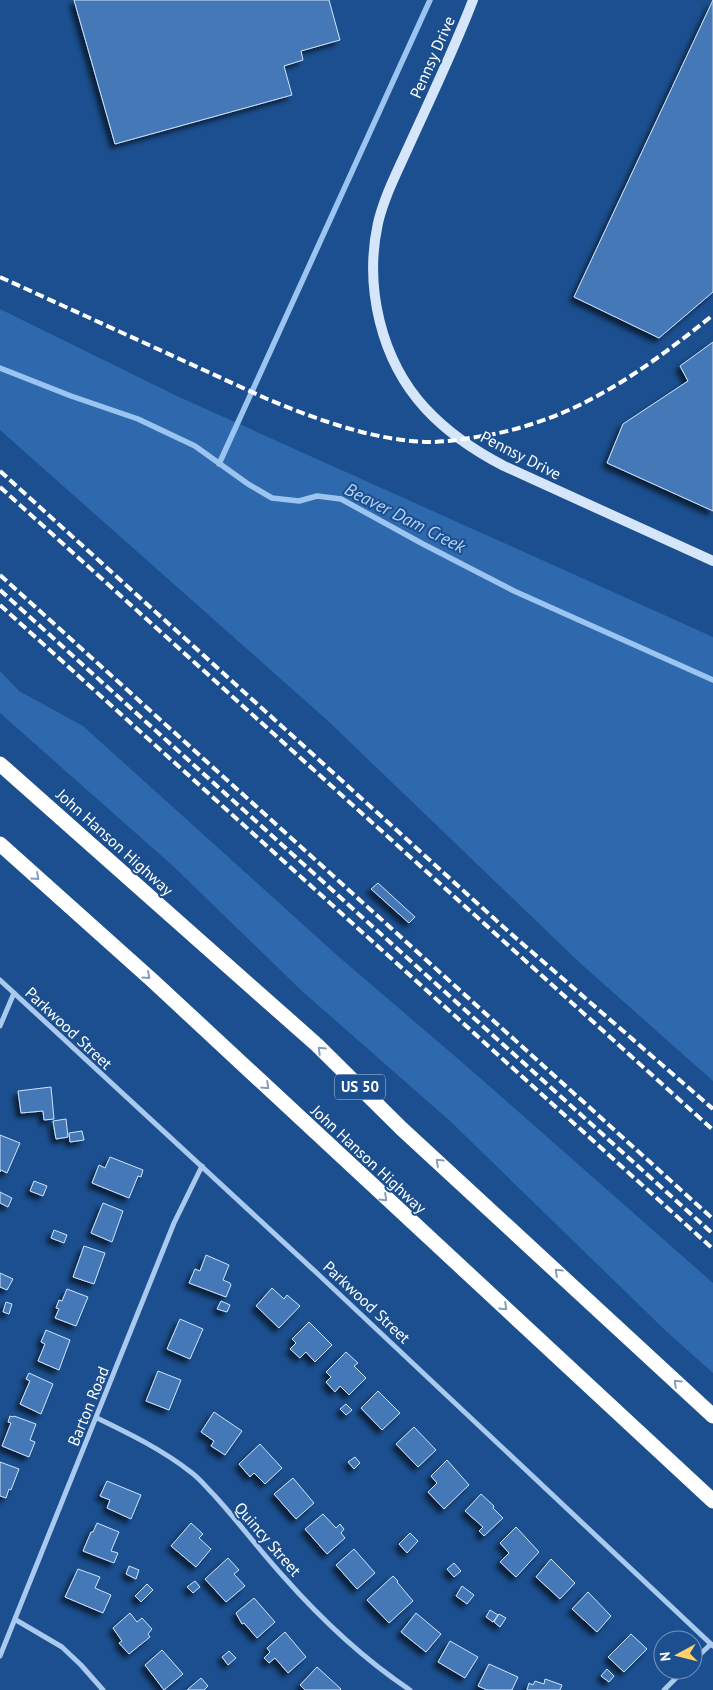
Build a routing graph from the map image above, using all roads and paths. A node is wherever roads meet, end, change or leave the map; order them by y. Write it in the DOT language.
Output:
graph roads {
  1 [pos="473,0"];
  2 [pos="713,560"];
  3 [pos="0,764"];
  4 [pos="0,844"];
  5 [pos="0,980"];
  6 [pos="14,993"];
  7 [pos="0,1026"];
  8 [pos="202,1166"];
  9 [pos="713,1416"];
  10 [pos="97,1418"];
  11 [pos="713,1501"];
  12 [pos="16,1620"];
  13 [pos="712,1645"];
  14 [pos="0,1656"];
  15 [pos="674,1680"];
  16 [pos="103,1690"];
  17 [pos="410,1690"];
  18 [pos="664,1690"];
  1 -- 2 [label="main road, Pennsy Drive"];
  9 -- 3 [label="highway, John Hanson Highway / US 50, one-way"];
  4 -- 11 [label="highway, John Hanson Highway, one-way"];
  5 -- 6 [label="street, Parkwood Street"];
  6 -- 7 [label="street"];
  6 -- 8 [label="street, Parkwood Street"];
  8 -- 10 [label="street, Barton Road"];
  8 -- 13 [label="street, Parkwood Street"];
  10 -- 12 [label="street, Barton Road"];
  10 -- 17 [label="street, Quincy Street"];
  12 -- 14 [label="street, Barton Road"];
  12 -- 16 [label="street"];
  15 -- 18 [label="street"];
}
